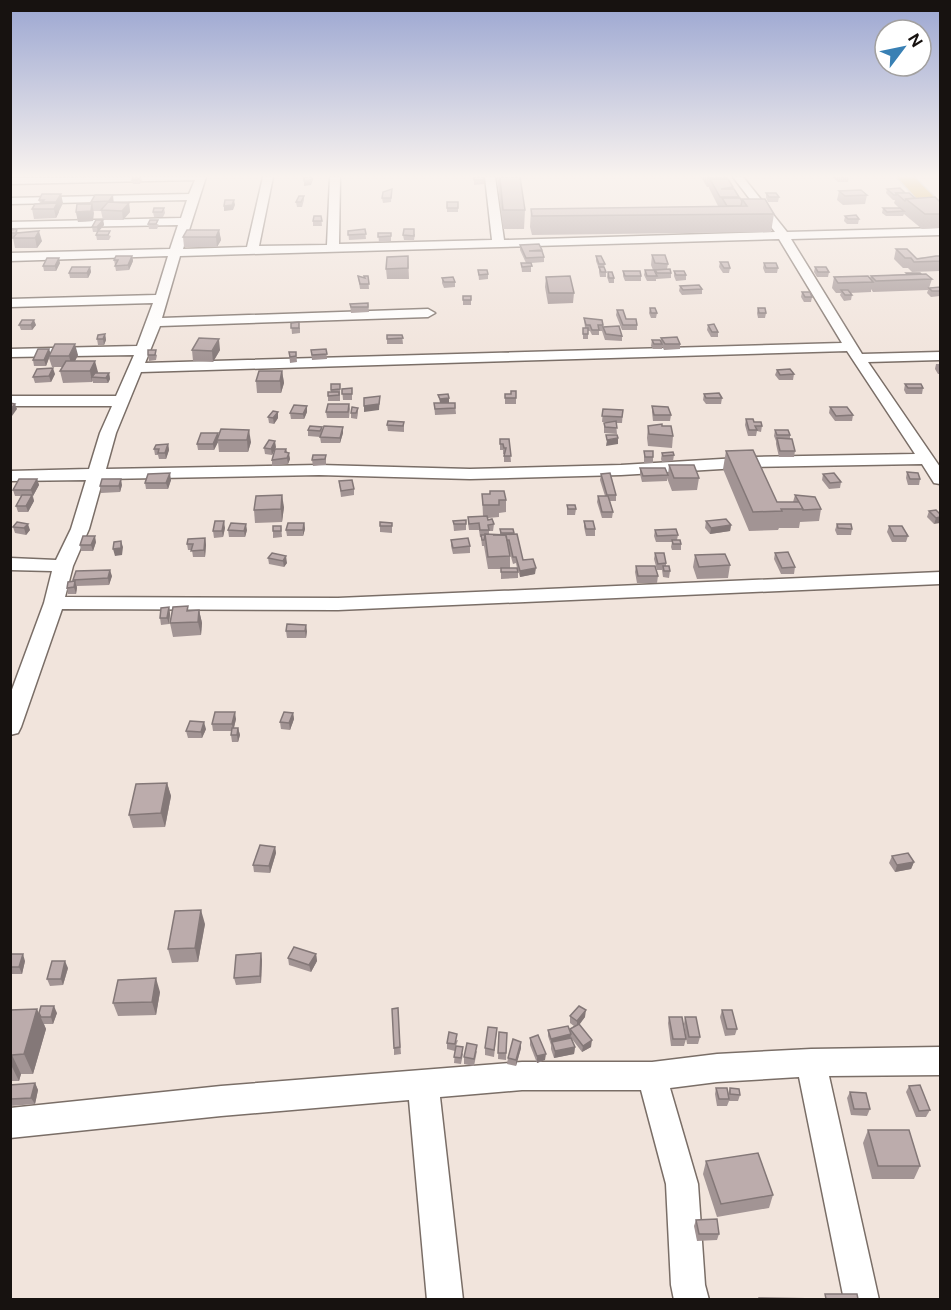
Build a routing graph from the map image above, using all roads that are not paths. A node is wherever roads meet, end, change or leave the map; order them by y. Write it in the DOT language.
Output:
graph roads {
  1 [pos="180,238"];
  2 [pos="255,238"];
  3 [pos="333,238"];
  4 [pos="497,238"];
  5 [pos="671,238"];
  6 [pos="784,238"];
  7 [pos="498,243"];
  8 [pos="333,248"];
  9 [pos="252,250"];
  10 [pos="175,253"];
  11 [pos="10,257"];
  12 [pos="162,299"];
  13 [pos="10,303"];
  14 [pos="428,313"];
  15 [pos="154,322"];
  16 [pos="142,350"];
  17 [pos="10,353"];
  18 [pos="855,353"];
  19 [pos="940,356"];
  20 [pos="134,368"];
  21 [pos="10,401"];
  22 [pos="120,401"];
  23 [pos="927,459"];
  24 [pos="96,474"];
  25 [pos="10,476"];
  26 [pos="940,479"];
  27 [pos="10,564"];
  28 [pos="63,566"];
  29 [pos="940,578"];
  30 [pos="54,603"];
  31 [pos="19,675"];
  32 [pos="10,727"];
  33 [pos="940,1060"];
  34 [pos="811,1063"];
  35 [pos="652,1076"];
  36 [pos="423,1083"];
  37 [pos="10,1124"];
  38 [pos="445,1299"];
  39 [pos="692,1299"];
  40 [pos="862,1299"];
  1 -- 10 [label="street"];
  2 -- 9 [label="street"];
  3 -- 8 [label="street"];
  4 -- 7 [label="street"];
  5 -- 7 [label="street"];
  6 -- 18 [label="street"];
  7 -- 8 [label="street"];
  8 -- 9 [label="street"];
  9 -- 10 [label="street"];
  10 -- 11 [label="street"];
  10 -- 12 [label="street"];
  12 -- 13 [label="street"];
  12 -- 15 [label="street"];
  14 -- 15 [label="street"];
  15 -- 16 [label="street"];
  16 -- 17 [label="street"];
  16 -- 20 [label="street"];
  18 -- 19 [label="street"];
  18 -- 20 [label="street"];
  18 -- 23 [label="street"];
  20 -- 22 [label="street"];
  21 -- 22 [label="street"];
  22 -- 24 [label="street"];
  23 -- 24 [label="street"];
  23 -- 26 [label="street"];
  24 -- 25 [label="street"];
  24 -- 28 [label="street"];
  27 -- 28 [label="street"];
  28 -- 30 [label="street"];
  29 -- 30 [label="street"];
  30 -- 31 [label="street"];
  31 -- 32 [label="street"];
  33 -- 34 [label="street"];
  34 -- 35 [label="street"];
  34 -- 40 [label="street"];
  35 -- 36 [label="street"];
  35 -- 39 [label="street"];
  36 -- 37 [label="street"];
  36 -- 38 [label="street"];
}
